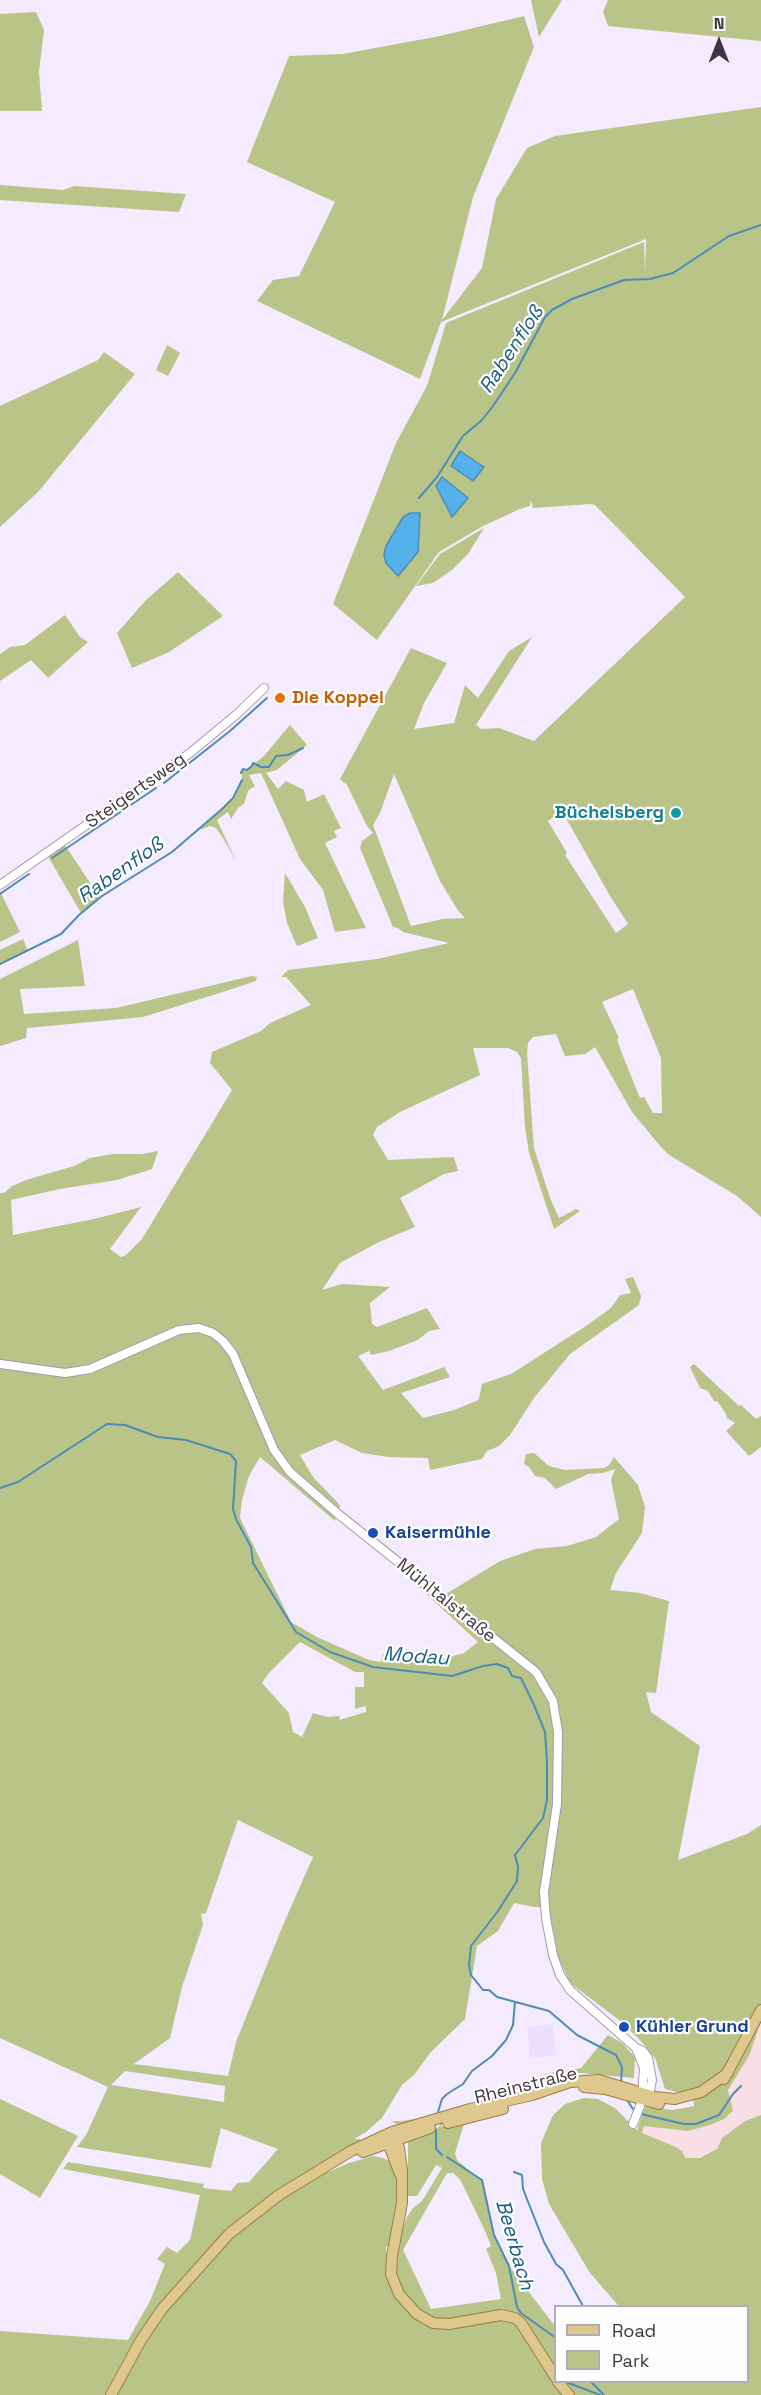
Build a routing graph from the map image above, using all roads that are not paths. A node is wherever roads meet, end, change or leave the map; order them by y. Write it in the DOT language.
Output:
graph roads {
  1 [pos="264,688"];
  2 [pos="0,885"];
  3 [pos="0,1364"];
  4 [pos="761,2010"];
  5 [pos="634,2095"];
  6 [pos="462,2115"];
  7 [pos="635,2120"];
  8 [pos="392,2137"];
  9 [pos="360,2153"];
  10 [pos="393,2159"];
  11 [pos="318,2170"];
  12 [pos="403,2183"];
  13 [pos="554,2377"];
  14 [pos="559,2383"];
  15 [pos="111,2395"];
  16 [pos="569,2395"];
  1 -- 2 [label="street, Steigertsweg"];
  3 -- 5 [label="street, Mühltalstraße"];
  4 -- 5 [label="main road"];
  5 -- 6 [label="main road, Rheinstraße"];
  5 -- 6 [label="main road, Rheinstraße"];
  5 -- 7 [label="street"];
  6 -- 8 [label="main road"];
  8 -- 9 [label="main road"];
  8 -- 10 [label="main road"];
  8 -- 11 [label="main road"];
  8 -- 12 [label="main road"];
  9 -- 10 [label="main road"];
  9 -- 11 [label="main road"];
  10 -- 12 [label="main road"];
  11 -- 15 [label="main road"];
  12 -- 13 [label="main road"];
  14 -- 16 [label="main road"];
}
